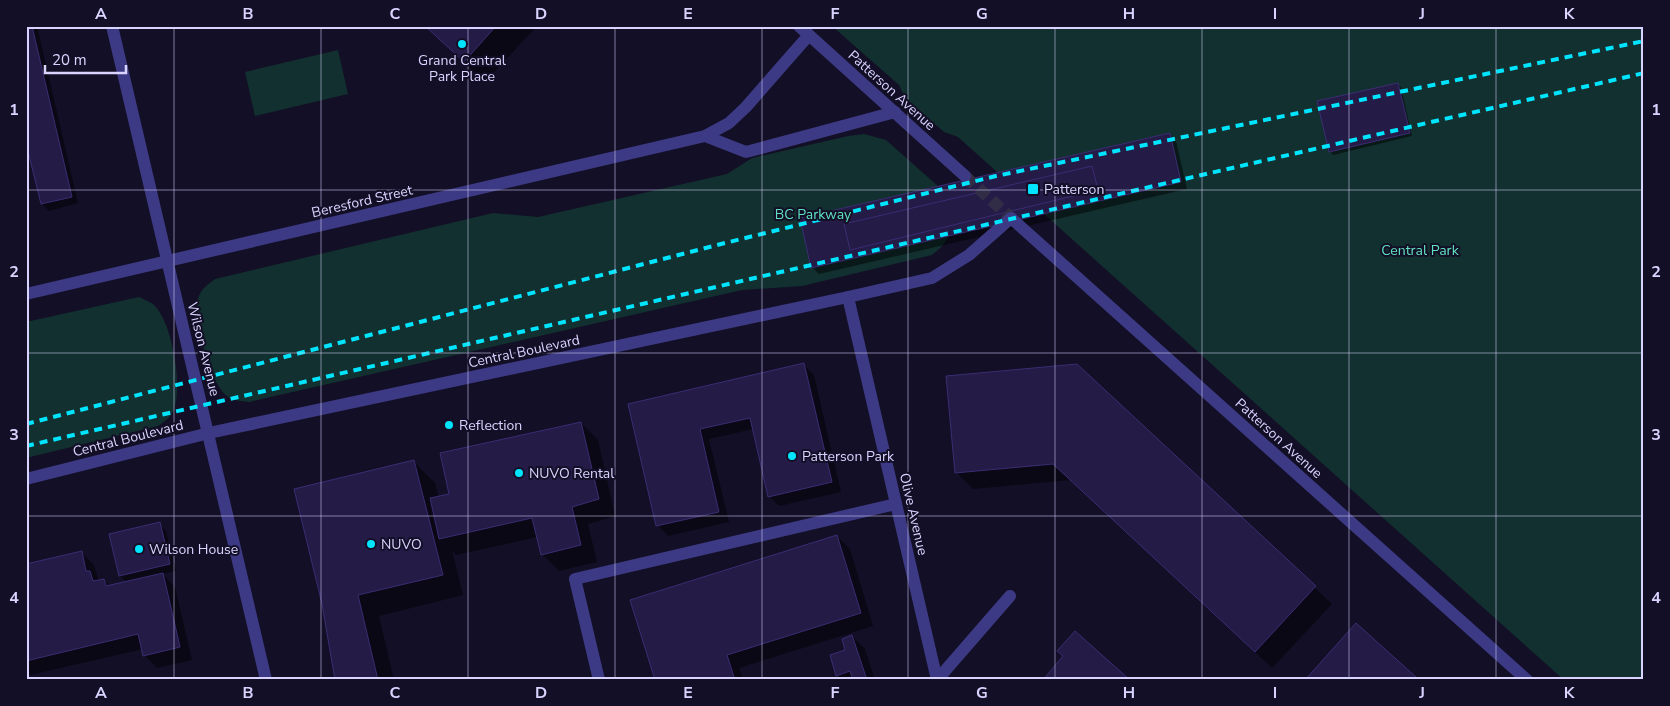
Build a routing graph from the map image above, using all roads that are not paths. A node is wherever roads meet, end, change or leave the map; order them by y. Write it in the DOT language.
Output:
graph roads {
  1 [pos="112,26"];
  2 [pos="799,26"];
  3 [pos="809,35"];
  4 [pos="895,112"];
  5 [pos="704,136"];
  6 [pos="965,176"];
  7 [pos="1011,218"];
  8 [pos="168,261"];
  9 [pos="26,294"];
  10 [pos="848,298"];
  11 [pos="209,433"];
  12 [pos="26,479"];
  13 [pos="896,504"];
  14 [pos="1010,596"];
  15 [pos="266,680"];
  16 [pos="599,680"];
  17 [pos="937,680"];
  18 [pos="1527,680"];
  1 -- 8 [label="street, Wilson Avenue"];
  2 -- 3 [label="street, Patterson Avenue"];
  3 -- 4 [label="street, Patterson Avenue"];
  3 -- 5 [label="street, Beresford Street"];
  4 -- 5 [label="street"];
  4 -- 6 [label="street, Patterson Avenue"];
  5 -- 8 [label="street, Beresford Street"];
  7 -- 10 [label="street, Central Boulevard"];
  7 -- 18 [label="street, Patterson Avenue"];
  8 -- 9 [label="street, Beresford Street"];
  8 -- 11 [label="street, Wilson Avenue"];
  10 -- 11 [label="street, Central Boulevard"];
  10 -- 13 [label="street, Olive Avenue"];
  11 -- 12 [label="street, Central Boulevard"];
  11 -- 15 [label="street, Wilson Avenue"];
  13 -- 16 [label="street"];
  13 -- 17 [label="street, Olive Avenue"];
  14 -- 17 [label="street"];
}
